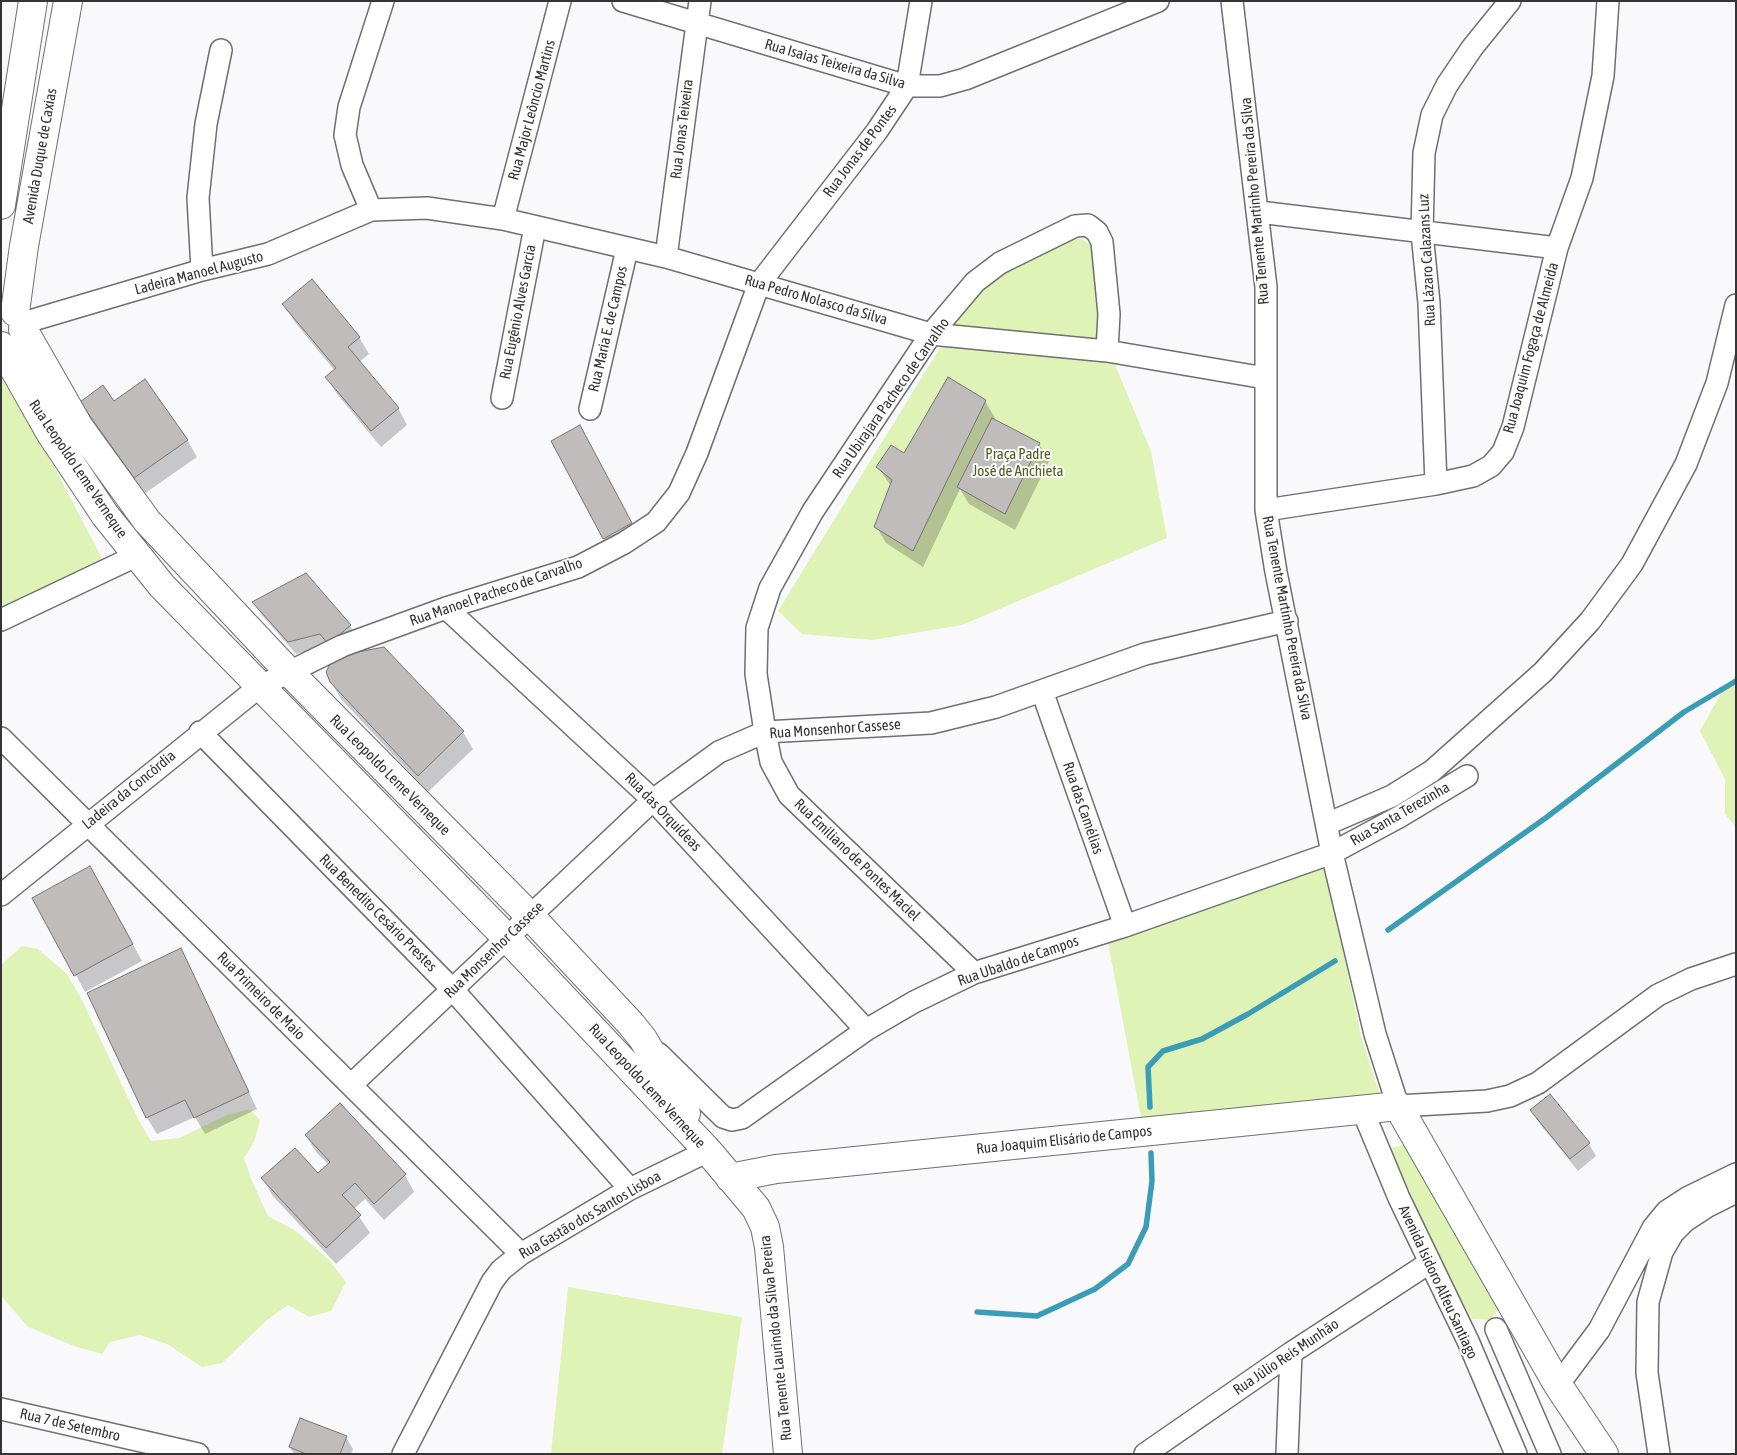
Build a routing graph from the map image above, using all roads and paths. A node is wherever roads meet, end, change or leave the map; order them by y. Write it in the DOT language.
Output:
graph roads {
  1 [pos="33,1"];
  2 [pos="68,1"];
  3 [pos="383,1"];
  4 [pos="560,1"];
  5 [pos="623,1"];
  6 [pos="700,1"];
  7 [pos="921,1"];
  8 [pos="1158,1"];
  9 [pos="1232,1"];
  10 [pos="1510,1"];
  11 [pos="1608,1"];
  12 [pos="696,24"];
  13 [pos="221,50"];
  14 [pos="907,86"];
  15 [pos="1,205"];
  16 [pos="370,210"];
  17 [pos="1259,212"];
  18 [pos="503,219"];
  19 [pos="535,227"];
  20 [pos="1422,232"];
  21 [pos="1557,248"];
  22 [pos="627,249"];
  23 [pos="666,257"];
  24 [pos="202,270"];
  25 [pos="759,284"];
  26 [pos="1736,305"];
  27 [pos="13,323"];
  28 [pos="932,334"];
  29 [pos="1,346"];
  30 [pos="1107,351"];
  31 [pos="1264,378"];
  32 [pos="502,398"];
  33 [pos="590,409"];
  34 [pos="1436,484"];
  35 [pos="1266,510"];
  36 [pos="138,555"];
  37 [pos="446,608"];
  38 [pos="1,620"];
  39 [pos="1287,621"];
  40 [pos="288,672"];
  41 [pos="259,687"];
  42 [pos="1042,691"];
  43 [pos="200,732"];
  44 [pos="766,732"];
  45 [pos="1,738"];
  46 [pos="1467,776"];
  47 [pos="653,800"];
  48 [pos="88,823"];
  49 [pos="1327,824"];
  50 [pos="1332,853"];
  51 [pos="1,894"];
  52 [pos="530,916"];
  53 [pos="1125,926"];
  54 [pos="507,938"];
  55 [pos="1736,964"];
  56 [pos="974,973"];
  57 [pos="453,990"];
  58 [pos="866,1030"];
  59 [pos="643,1038"];
  60 [pos="351,1085"];
  61 [pos="1398,1106"];
  62 [pos="1362,1109"];
  63 [pos="708,1151"];
  64 [pos="1736,1174"];
  65 [pos="730,1178"];
  66 [pos="630,1189"];
  67 [pos="1736,1192"];
  68 [pos="521,1254"];
  69 [pos="1429,1263"];
  70 [pos="1507,1324"];
  71 [pos="1468,1341"];
  72 [pos="1291,1353"];
  73 [pos="1558,1385"];
  74 [pos="1,1409"];
  75 [pos="198,1454"];
  76 [pos="403,1454"];
  77 [pos="788,1454"];
  78 [pos="1145,1454"];
  79 [pos="1287,1454"];
  80 [pos="1516,1454"];
  81 [pos="1550,1454"];
  82 [pos="1604,1454"];
  83 [pos="1659,1454"];
  1 -- 15 [label="main road, Avenida Duque de Caxias"];
  2 -- 27 [label="main road, Avenida Duque de Caxias"];
  3 -- 16 [label="street"];
  4 -- 18 [label="street, Rua Major Leôncio Martins"];
  5 -- 12 [label="street, Rua Isaias Teixeira da Silva"];
  6 -- 12 [label="street, Rua Jonas Teixeira"];
  7 -- 14 [label="street, Rua Jonas de Pontes"];
  8 -- 14 [label="street, Rua Isaias Teixeira da Silva"];
  9 -- 17 [label="street, Rua Tenente Martinho Pereira da Silva"];
  10 -- 20 [label="street, Rua Lázaro Calazans Luz"];
  11 -- 21 [label="street, Rua Joaquim Fogaça de Almeida"];
  12 -- 14 [label="street, Rua Isaias Teixeira da Silva"];
  12 -- 23 [label="street, Rua Jonas Teixeira"];
  13 -- 24 [label="street"];
  14 -- 25 [label="street, Rua Jonas de Pontes"];
  16 -- 18 [label="street, Rua Pedro Nolasco da Silva"];
  16 -- 24 [label="street, Ladeira Manoel Augusto"];
  17 -- 20 [label="street"];
  17 -- 31 [label="street, Rua Tenente Martinho Pereira da Silva"];
  18 -- 19 [label="street, Rua Pedro Nolasco da Silva"];
  19 -- 22 [label="street, Rua Pedro Nolasco da Silva"];
  19 -- 32 [label="street, Rua Eugênio Alves Garcia"];
  20 -- 21 [label="street"];
  20 -- 34 [label="street, Rua Lázaro Calazans Luz"];
  21 -- 34 [label="street, Rua Joaquim Fogaça de Almeida"];
  22 -- 23 [label="street, Rua Pedro Nolasco da Silva"];
  22 -- 33 [label="street, Rua Maria E. de Campos"];
  23 -- 25 [label="street, Rua Pedro Nolasco da Silva"];
  24 -- 27 [label="street, Ladeira Manoel Augusto"];
  25 -- 28 [label="street, Rua Pedro Nolasco da Silva"];
  25 -- 37 [label="street, Rua Manoel Pacheco de Carvalho"];
  26 -- 49 [label="street"];
  27 -- 40 [label="main road, Rua Leopoldo Leme Verneque"];
  28 -- 30 [label="street, Rua Pedro Nolasco da Silva"];
  28 -- 30 [label="street, Rua Ubirajara Pacheco de Carvalho"];
  28 -- 44 [label="street, Rua Ubirajara Pacheco de Carvalho"];
  29 -- 36 [label="main road, Rua Leopoldo Leme Verneque"];
  30 -- 31 [label="street, Rua Pedro Nolasco da Silva"];
  31 -- 35 [label="street, Rua Tenente Martinho Pereira da Silva"];
  34 -- 35 [label="street, Rua Joaquim Fogaça de Almeida"];
  35 -- 39 [label="street, Rua Tenente Martinho Pereira da Silva"];
  36 -- 38 [label="street"];
  36 -- 41 [label="main road, Rua Leopoldo Leme Verneque"];
  37 -- 40 [label="street, Rua Manoel Pacheco de Carvalho"];
  37 -- 47 [label="street, Rua das Orquídeas"];
  39 -- 42 [label="street, Rua Monsenhor Cassese"];
  39 -- 49 [label="street, Rua Tenente Martinho Pereira da Silva"];
  40 -- 41 [label="street, Rua Manoel Pacheco de Carvalho"];
  40 -- 52 [label="main road, Rua Leopoldo Leme Verneque"];
  41 -- 43 [label="street, Ladeira da Concórdia"];
  41 -- 54 [label="main road, Rua Leopoldo Leme Verneque"];
  42 -- 44 [label="street, Rua Monsenhor Cassese"];
  42 -- 53 [label="street, Rua das Camélias"];
  43 -- 48 [label="street, Ladeira da Concórdia"];
  43 -- 57 [label="street, Rua Benedito Cesário Prestes"];
  44 -- 47 [label="street, Rua Monsenhor Cassese"];
  44 -- 56 [label="street, Rua Emiliano de Pontes Maciel"];
  45 -- 48 [label="street, Rua Primeiro de Maio"];
  46 -- 50 [label="street, Rua Santa Terezinha"];
  47 -- 52 [label="street, Rua Monsenhor Cassese"];
  47 -- 58 [label="street, Rua das Orquídeas"];
  48 -- 51 [label="street, Ladeira da Concórdia"];
  48 -- 60 [label="street, Rua Primeiro de Maio"];
  49 -- 50 [label="street, Rua Tenente Martinho Pereira da Silva"];
  50 -- 53 [label="street, Rua Ubaldo de Campos"];
  50 -- 61 [label="street, Rua Tenente Martinho Pereira da Silva"];
  52 -- 54 [label="street, Rua Monsenhor Cassese"];
  52 -- 59 [label="main road, Rua Leopoldo Leme Verneque"];
  53 -- 56 [label="street, Rua Ubaldo de Campos"];
  54 -- 57 [label="street, Rua Monsenhor Cassese"];
  54 -- 63 [label="main road, Rua Leopoldo Leme Verneque"];
  55 -- 61 [label="street"];
  56 -- 58 [label="street, Rua Ubaldo de Campos"];
  57 -- 60 [label="street, Rua Monsenhor Cassese"];
  57 -- 66 [label="street, Rua Benedito Cesário Prestes"];
  58 -- 59 [label="street, Rua Ubaldo de Campos"];
  59 -- 63 [label="main road, Rua Leopoldo Leme Verneque"];
  60 -- 68 [label="street, Rua Primeiro de Maio"];
  61 -- 62 [label="main road, Rua Joaquim Elisário de Campos"];
  61 -- 70 [label="main road"];
  62 -- 65 [label="main road, Rua Joaquim Elisário de Campos"];
  62 -- 69 [label="street, Avenida Isidoro Alfeu Santiago"];
  63 -- 65 [label="main road, Rua Tenente Laurindo da Silva Pereira"];
  63 -- 66 [label="street, Rua Gastão dos Santos Lisboa"];
  64 -- 73 [label="street"];
  65 -- 77 [label="main road, Rua Tenente Laurindo da Silva Pereira"];
  66 -- 68 [label="street, Rua Gastão dos Santos Lisboa"];
  67 -- 83 [label="street"];
  68 -- 76 [label="street, Rua Gastão dos Santos Lisboa"];
  69 -- 71 [label="street, Avenida Isidoro Alfeu Santiago"];
  69 -- 72 [label="street, Rua Júlio Reis Munhão"];
  70 -- 71 [label="street"];
  70 -- 73 [label="main road"];
  70 -- 81 [label="street, Avenida Isidoro Alfeu Santiago"];
  71 -- 80 [label="street, Avenida Isidoro Alfeu Santiago"];
  72 -- 78 [label="street, Rua Júlio Reis Munhão"];
  72 -- 79 [label="street"];
  73 -- 82 [label="main road"];
  74 -- 75 [label="street, Rua 7 de Setembro"];
}
